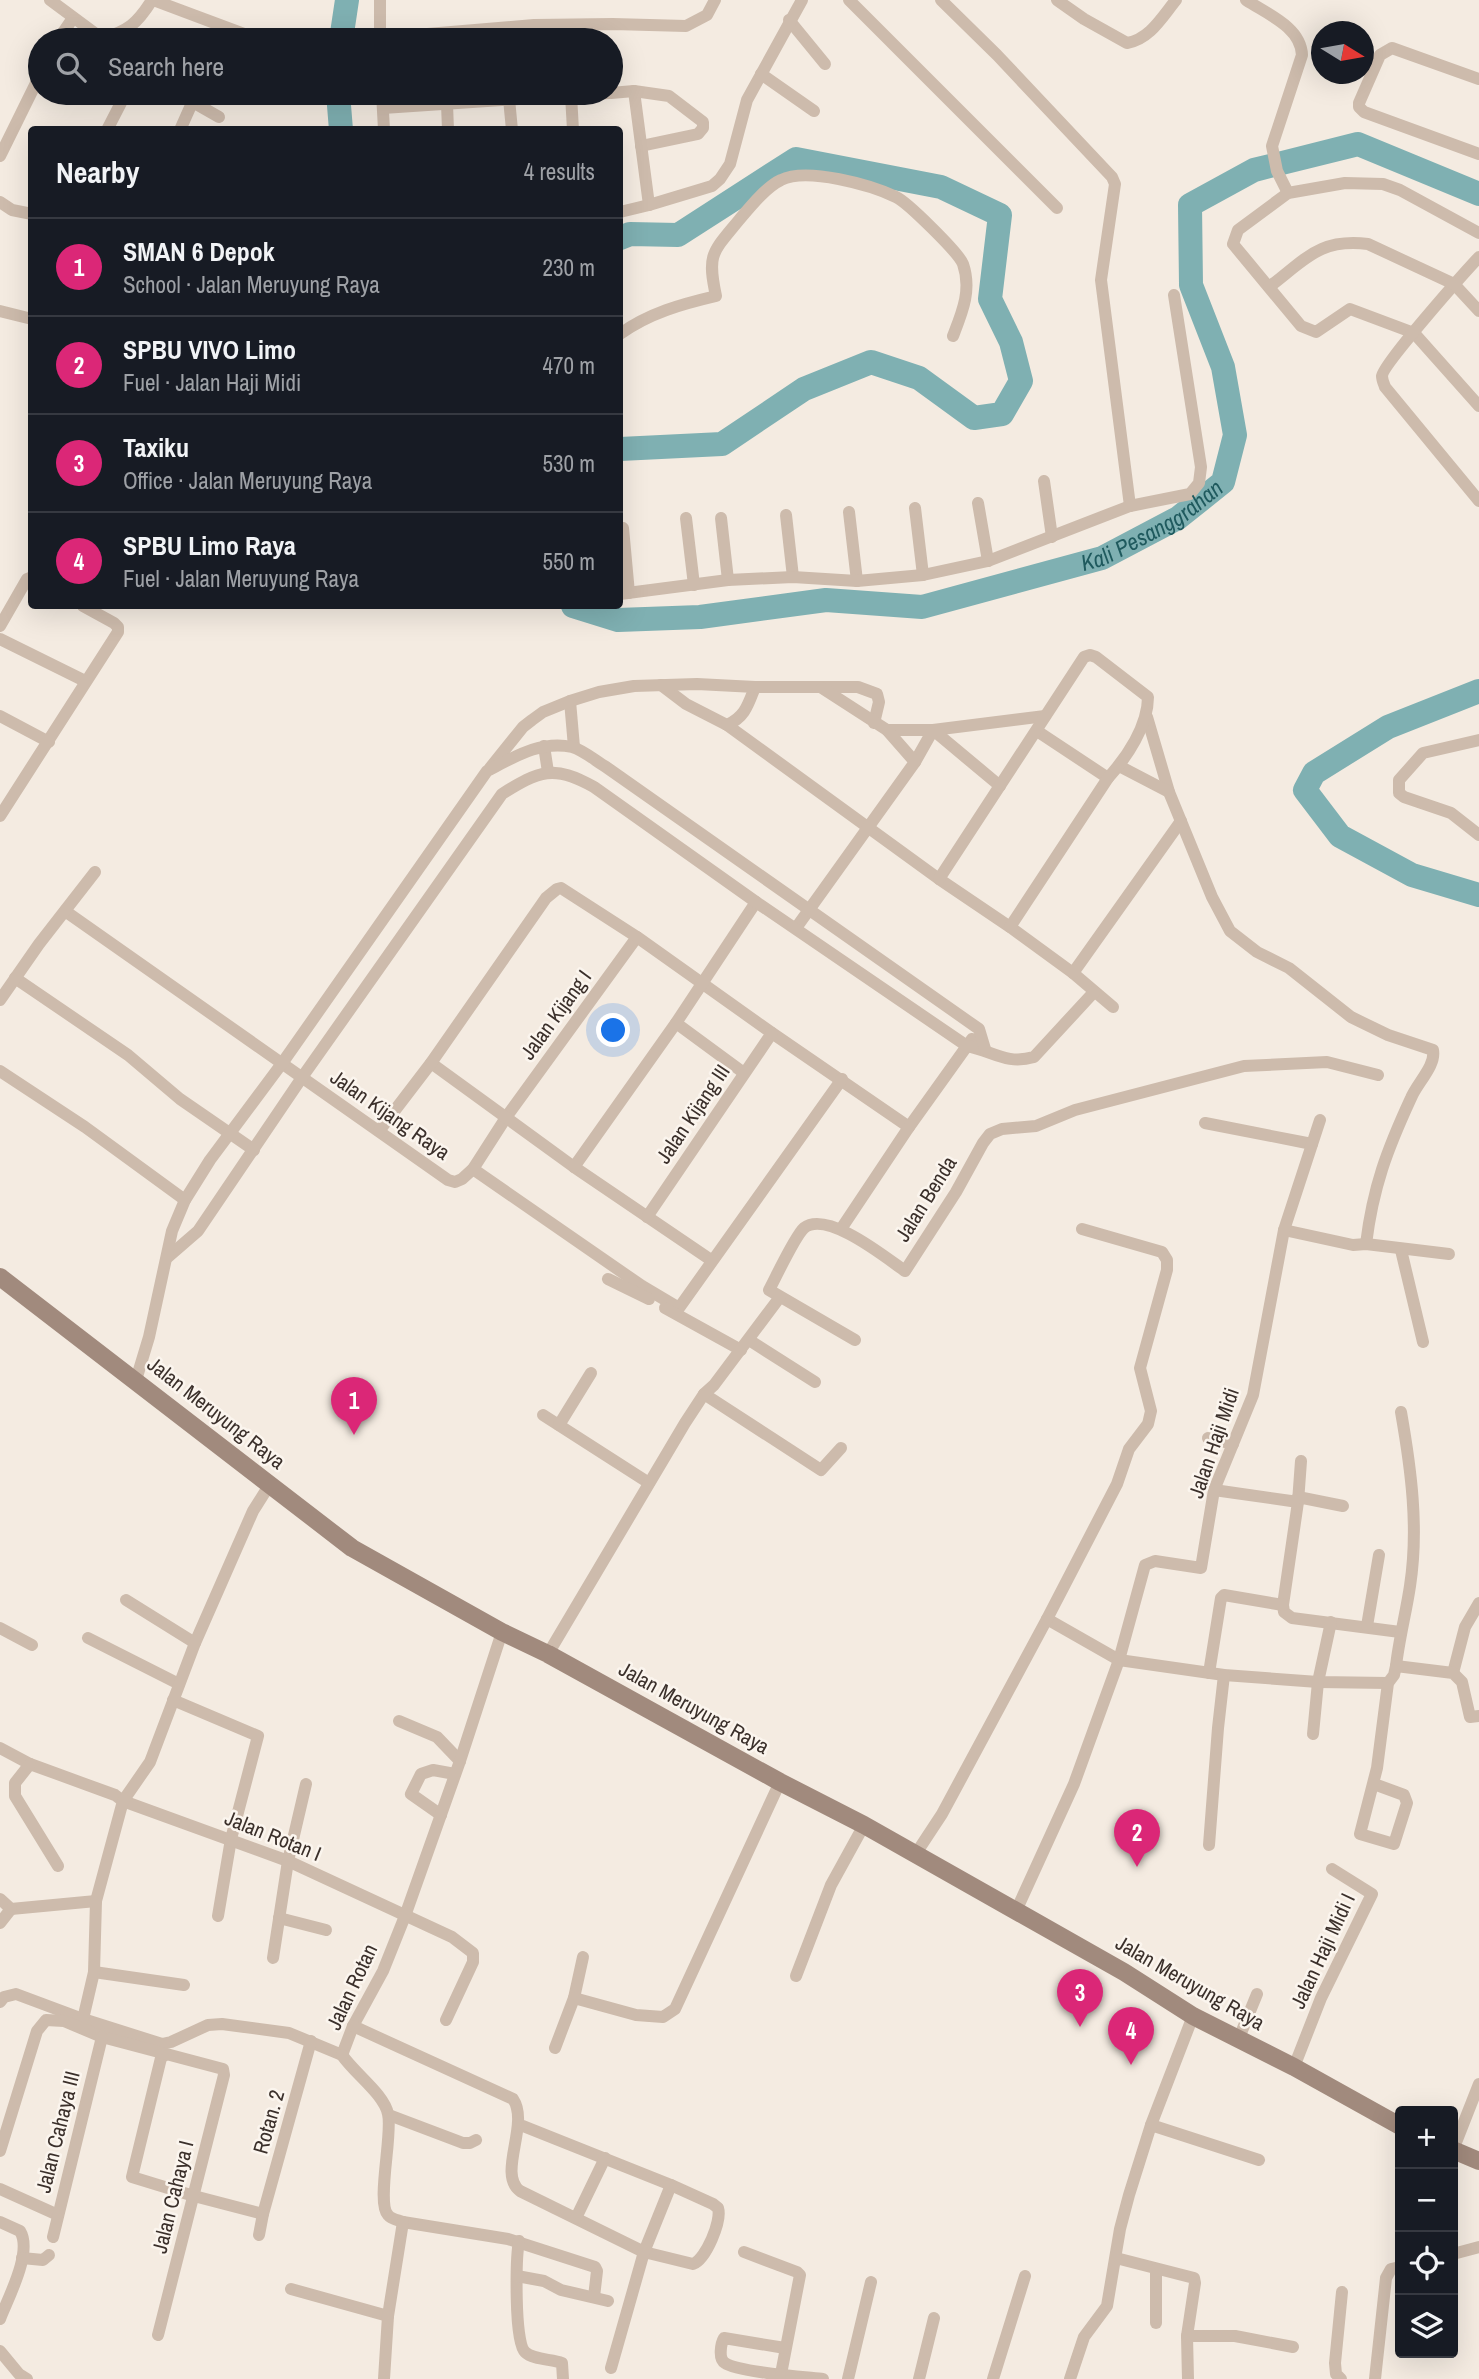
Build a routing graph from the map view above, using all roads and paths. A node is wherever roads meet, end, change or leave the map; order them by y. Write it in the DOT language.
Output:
graph roads {
  1 [pos="50,0"];
  2 [pos="152,0"];
  3 [pos="380,0"];
  4 [pos="715,0"];
  5 [pos="802,0"];
  6 [pos="849,0"];
  7 [pos="941,0"];
  8 [pos="1176,0"];
  9 [pos="1245,0"];
  10 [pos="1065,2"];
  11 [pos="73,18"];
  12 [pos="789,20"];
  13 [pos="66,28"];
  14 [pos="87,28"];
  15 [pos="129,28"];
  16 [pos="228,28"];
  17 [pos="380,28"];
  18 [pos="501,28"];
  19 [pos="825,64"];
  20 [pos="761,74"];
  21 [pos="1479,79"];
  22 [pos="634,91"];
  23 [pos="623,92"];
  24 [pos="28,99"];
  25 [pos="121,105"];
  26 [pos="191,105"];
  27 [pos="196,105"];
  28 [pos="383,105"];
  29 [pos="431,105"];
  30 [pos="447,105"];
  31 [pos="510,105"];
  32 [pos="571,105"];
  33 [pos="383,108"];
  34 [pos="814,111"];
  35 [pos="219,117"];
  36 [pos="109,126"];
  37 [pos="182,126"];
  38 [pos="384,126"];
  39 [pos="448,126"];
  40 [pos="512,126"];
  41 [pos="573,126"];
  42 [pos="640,146"];
  43 [pos="1479,154"];
  44 [pos="0,156"];
  45 [pos="1288,193"];
  46 [pos="0,202"];
  47 [pos="649,205"];
  48 [pos="1057,208"];
  49 [pos="623,211"];
  50 [pos="28,213"];
  51 [pos="1479,233"];
  52 [pos="1479,257"];
  53 [pos="1454,284"];
  54 [pos="1269,287"];
  55 [pos="1174,295"];
  56 [pos="0,311"];
  57 [pos="1479,311"];
  58 [pos="28,318"];
  59 [pos="623,332"];
  60 [pos="1414,333"];
  61 [pos="953,337"];
  62 [pos="1479,406"];
  63 [pos="1044,481"];
  64 [pos="1479,501"];
  65 [pos="978,503"];
  66 [pos="1130,506"];
  67 [pos="915,508"];
  68 [pos="849,512"];
  69 [pos="786,514"];
  70 [pos="686,518"];
  71 [pos="721,519"];
  72 [pos="623,528"];
  73 [pos="1052,537"];
  74 [pos="988,561"];
  75 [pos="923,575"];
  76 [pos="793,577"];
  77 [pos="28,580"];
  78 [pos="728,580"];
  79 [pos="857,581"];
  80 [pos="694,585"];
  81 [pos="624,594"];
  82 [pos="88,609"];
  83 [pos="0,626"];
  84 [pos="0,639"];
  85 [pos="85,681"];
  86 [pos="661,685"];
  87 [pos="755,687"];
  88 [pos="822,688"];
  89 [pos="570,701"];
  90 [pos="0,716"];
  91 [pos="1045,716"];
  92 [pos="1147,717"];
  93 [pos="874,723"];
  94 [pos="727,725"];
  95 [pos="887,730"];
  96 [pos="933,730"];
  97 [pos="1037,731"];
  98 [pos="1479,740"];
  99 [pos="49,742"];
  100 [pos="544,746"];
  101 [pos="574,747"];
  102 [pos="915,762"];
  103 [pos="1119,766"];
  104 [pos="487,771"];
  105 [pos="548,772"];
  106 [pos="1108,778"];
  107 [pos="1000,786"];
  108 [pos="1169,792"];
  109 [pos="1,811"];
  110 [pos="1181,821"];
  111 [pos="868,827"];
  112 [pos="1479,835"];
  113 [pos="94,872"];
  114 [pos="939,879"];
  115 [pos="756,902"];
  116 [pos="808,910"];
  117 [pos="65,911"];
  118 [pos="1010,927"];
  119 [pos="796,928"];
  120 [pos="637,937"];
  121 [pos="1073,973"];
  122 [pos="15,978"];
  123 [pos="703,984"];
  124 [pos="1094,992"];
  125 [pos="0,1000"];
  126 [pos="1113,1007"];
  127 [pos="676,1023"];
  128 [pos="979,1029"];
  129 [pos="772,1034"];
  130 [pos="967,1046"];
  131 [pos="985,1049"];
  132 [pos="283,1062"];
  133 [pos="431,1063"];
  134 [pos="0,1071"];
  135 [pos="744,1073"];
  136 [pos="1378,1075"];
  137 [pos="303,1076"];
  138 [pos="842,1079"];
  139 [pos="507,1116"];
  140 [pos="1320,1120"];
  141 [pos="1205,1123"];
  142 [pos="909,1127"];
  143 [pos="379,1131"];
  144 [pos="230,1133"];
  145 [pos="1311,1144"];
  146 [pos="254,1150"];
  147 [pos="574,1167"];
  148 [pos="473,1169"];
  149 [pos="185,1200"];
  150 [pos="647,1217"];
  151 [pos="841,1229"];
  152 [pos="1082,1229"];
  153 [pos="1284,1230"];
  154 [pos="1366,1244"];
  155 [pos="1401,1250"];
  156 [pos="1449,1254"];
  157 [pos="168,1256"];
  158 [pos="711,1260"];
  159 [pos="1,1279"];
  160 [pos="608,1279"];
  161 [pos="780,1297"];
  162 [pos="855,1340"];
  163 [pos="1423,1342"];
  164 [pos="745,1345"];
  165 [pos="591,1373"];
  166 [pos="136,1380"];
  167 [pos="815,1382"];
  168 [pos="704,1394"];
  169 [pos="1401,1412"];
  170 [pos="543,1415"];
  171 [pos="559,1425"];
  172 [pos="1208,1438"];
  173 [pos="1233,1444"];
  174 [pos="841,1448"];
  175 [pos="1301,1461"];
  176 [pos="649,1483"];
  177 [pos="270,1484"];
  178 [pos="1214,1490"];
  179 [pos="1298,1500"];
  180 [pos="1343,1506"];
  181 [pos="1379,1555"];
  182 [pos="126,1600"];
  183 [pos="1479,1603"];
  184 [pos="1283,1605"];
  185 [pos="1047,1619"];
  186 [pos="1331,1622"];
  187 [pos="1367,1626"];
  188 [pos="0,1628"];
  189 [pos="502,1632"];
  190 [pos="1400,1632"];
  191 [pos="88,1638"];
  192 [pos="195,1643"];
  193 [pos="32,1645"];
  194 [pos="548,1654"];
  195 [pos="1119,1660"];
  196 [pos="1396,1666"];
  197 [pos="1209,1673"];
  198 [pos="1453,1673"];
  199 [pos="1224,1675"];
  200 [pos="1318,1682"];
  201 [pos="1388,1683"];
  202 [pos="178,1684"];
  203 [pos="173,1700"];
  204 [pos="1479,1716"];
  205 [pos="399,1721"];
  206 [pos="1313,1734"];
  207 [pos="0,1748"];
  208 [pos="460,1761"];
  209 [pos="30,1764"];
  210 [pos="455,1774"];
  211 [pos="780,1782"];
  212 [pos="306,1784"];
  213 [pos="1374,1784"];
  214 [pos="122,1801"];
  215 [pos="441,1815"];
  216 [pos="864,1825"];
  217 [pos="231,1839"];
  218 [pos="1209,1845"];
  219 [pos="915,1855"];
  220 [pos="288,1861"];
  221 [pos="58,1866"];
  222 [pos="1332,1870"];
  223 [pos="0,1899"];
  224 [pos="96,1901"];
  225 [pos="10,1909"];
  226 [pos="1016,1911"];
  227 [pos="218,1916"];
  228 [pos="405,1916"];
  229 [pos="279,1918"];
  230 [pos="0,1923"];
  231 [pos="326,1930"];
  232 [pos="583,1957"];
  233 [pos="274,1958"];
  234 [pos="94,1972"];
  235 [pos="796,1976"];
  236 [pos="184,1985"];
  237 [pos="1257,1994"];
  238 [pos="574,1998"];
  239 [pos="0,2002"];
  240 [pos="1193,2015"];
  241 [pos="83,2019"];
  242 [pos="446,2021"];
  243 [pos="353,2026"];
  244 [pos="102,2037"];
  245 [pos="1239,2038"];
  246 [pos="311,2040"];
  247 [pos="555,2049"];
  248 [pos="165,2055"];
  249 [pos="342,2055"];
  250 [pos="1294,2067"];
  251 [pos="1479,2084"];
  252 [pos="389,2115"];
  253 [pos="1395,2123"];
  254 [pos="518,2124"];
  255 [pos="1151,2125"];
  256 [pos="1458,2137"];
  257 [pos="476,2140"];
  258 [pos="0,2151"];
  259 [pos="1458,2152"];
  260 [pos="605,2158"];
  261 [pos="1259,2160"];
  262 [pos="1479,2161"];
  263 [pos="671,2185"];
  264 [pos="0,2189"];
  265 [pos="194,2196"];
  266 [pos="263,2214"];
  267 [pos="58,2215"];
  268 [pos="576,2218"];
  269 [pos="0,2222"];
  270 [pos="402,2222"];
  271 [pos="259,2235"];
  272 [pos="53,2237"];
  273 [pos="519,2241"];
  274 [pos="1479,2247"];
  275 [pos="644,2252"];
  276 [pos="744,2252"];
  277 [pos="1458,2253"];
  278 [pos="49,2255"];
  279 [pos="22,2258"];
  280 [pos="1116,2258"];
  281 [pos="1395,2268"];
  282 [pos="1156,2269"];
  283 [pos="517,2276"];
  284 [pos="1025,2276"];
  285 [pos="871,2282"];
  286 [pos="290,2289"];
  287 [pos="1342,2292"];
  288 [pos="594,2297"];
  289 [pos="608,2301"];
  290 [pos="388,2316"];
  291 [pos="934,2318"];
  292 [pos="0,2319"];
  293 [pos="1156,2323"];
  294 [pos="158,2335"];
  295 [pos="1187,2336"];
  296 [pos="1293,2347"];
  297 [pos="785,2348"];
  298 [pos="0,2351"];
  299 [pos="611,2368"];
  300 [pos="780,2374"];
  301 [pos="27,2379"];
  302 [pos="384,2379"];
  303 [pos="563,2379"];
  304 [pos="823,2379"];
  305 [pos="848,2379"];
  306 [pos="919,2379"];
  307 [pos="993,2379"];
  308 [pos="1070,2379"];
  309 [pos="1188,2379"];
  310 [pos="1341,2379"];
  311 [pos="1375,2379"];
  1 -- 11 [label="street"];
  2 -- 15 [label="street"];
  2 -- 16 [label="street"];
  3 -- 17 [label="street"];
  4 -- 18 [label="street"];
  5 -- 12 [label="street"];
  6 -- 48 [label="street"];
  7 -- 66 [label="street"];
  8 -- 10 [label="street"];
  9 -- 45 [label="street"];
  11 -- 13 [label="street"];
  11 -- 14 [label="street"];
  12 -- 19 [label="street"];
  12 -- 20 [label="street"];
  20 -- 34 [label="street"];
  20 -- 47 [label="street"];
  21 -- 43 [label="street"];
  22 -- 23 [label="street"];
  22 -- 42 [label="street"];
  22 -- 42 [label="street"];
  24 -- 44 [label="street"];
  25 -- 36 [label="street"];
  26 -- 37 [label="street"];
  27 -- 35 [label="street"];
  28 -- 33 [label="street"];
  29 -- 33 [label="street"];
  30 -- 39 [label="street"];
  31 -- 40 [label="street"];
  32 -- 41 [label="street"];
  33 -- 38 [label="street"];
  42 -- 47 [label="street"];
  45 -- 51 [label="street"];
  45 -- 54 [label="street"];
  46 -- 50 [label="street"];
  47 -- 49 [label="street"];
  52 -- 53 [label="street"];
  53 -- 54 [label="street"];
  53 -- 57 [label="street"];
  53 -- 60 [label="street"];
  54 -- 60 [label="street"];
  55 -- 66 [label="street"];
  56 -- 58 [label="street"];
  59 -- 61 [label="street"];
  60 -- 62 [label="street"];
  60 -- 64 [label="street"];
  63 -- 73 [label="street"];
  65 -- 74 [label="street"];
  66 -- 73 [label="street"];
  67 -- 75 [label="street"];
  68 -- 79 [label="street"];
  69 -- 76 [label="street"];
  70 -- 80 [label="street"];
  71 -- 78 [label="street"];
  72 -- 81 [label="street"];
  73 -- 74 [label="street"];
  74 -- 75 [label="street"];
  75 -- 79 [label="street"];
  76 -- 78 [label="street"];
  76 -- 79 [label="street"];
  77 -- 83 [label="street"];
  78 -- 80 [label="street"];
  80 -- 81 [label="street"];
  82 -- 85 [label="street"];
  84 -- 85 [label="street"];
  85 -- 99 [label="street"];
  86 -- 87 [label="street"];
  86 -- 89 [label="street"];
  86 -- 94 [label="street"];
  87 -- 88 [label="street"];
  87 -- 94 [label="street"];
  88 -- 93 [label="street"];
  88 -- 93 [label="street"];
  89 -- 101 [label="street"];
  89 -- 104 [label="street"];
  90 -- 99 [label="street"];
  91 -- 92 [label="street"];
  91 -- 96 [label="street"];
  91 -- 97 [label="street"];
  92 -- 103 [label="street"];
  92 -- 108 [label="street"];
  93 -- 95 [label="street"];
  94 -- 111 [label="street"];
  95 -- 96 [label="street"];
  95 -- 102 [label="street"];
  96 -- 102 [label="street"];
  96 -- 107 [label="street"];
  97 -- 106 [label="street"];
  97 -- 107 [label="street"];
  98 -- 112 [label="street"];
  99 -- 109 [label="street"];
  100 -- 101 [label="street"];
  100 -- 104 [label="street"];
  100 -- 105 [label="street"];
  101 -- 116 [label="street"];
  102 -- 111 [label="street"];
  103 -- 106 [label="street"];
  103 -- 108 [label="street"];
  104 -- 132 [label="street"];
  105 -- 115 [label="street"];
  105 -- 137 [label="street"];
  106 -- 118 [label="street"];
  107 -- 114 [label="street"];
  108 -- 110 [label="street"];
  110 -- 121 [label="street"];
  110 -- 154 [label="street"];
  111 -- 114 [label="street"];
  111 -- 116 [label="street"];
  113 -- 117 [label="street"];
  114 -- 118 [label="street"];
  115 -- 119 [label="street"];
  115 -- 123 [label="street"];
  116 -- 119 [label="street"];
  116 -- 128 [label="street"];
  117 -- 122 [label="street"];
  117 -- 132 [label="street, Jalan Kijang Raya"];
  118 -- 121 [label="street"];
  119 -- 130 [label="street"];
  120 -- 123 [label="street"];
  120 -- 133 [label="street"];
  120 -- 139 [label="street, Jalan Kijang I"];
  121 -- 124 [label="street"];
  122 -- 125 [label="street"];
  122 -- 144 [label="street"];
  123 -- 127 [label="street"];
  123 -- 129 [label="street"];
  124 -- 126 [label="street"];
  124 -- 131 [label="street"];
  127 -- 135 [label="street"];
  127 -- 147 [label="street"];
  128 -- 130 [label="street"];
  128 -- 131 [label="street"];
  129 -- 135 [label="street, Jalan Kijang III"];
  129 -- 138 [label="street"];
  130 -- 131 [label="street"];
  130 -- 142 [label="street"];
  132 -- 137 [label="street, Jalan Kijang Raya"];
  132 -- 144 [label="street"];
  133 -- 139 [label="street"];
  133 -- 143 [label="street"];
  134 -- 149 [label="street"];
  135 -- 150 [label="street, Jalan Kijang III"];
  136 -- 151 [label="street, Jalan Benda"];
  137 -- 143 [label="street, Jalan Kijang Raya"];
  137 -- 146 [label="street"];
  138 -- 142 [label="street"];
  138 -- 158 [label="street"];
  139 -- 147 [label="street"];
  139 -- 148 [label="street, Jalan Kijang Raya"];
  140 -- 145 [label="street, Jalan Haji Midi"];
  141 -- 145 [label="street"];
  142 -- 151 [label="street"];
  143 -- 148 [label="street, Jalan Kijang Raya"];
  144 -- 146 [label="street"];
  144 -- 149 [label="street"];
  145 -- 153 [label="street, Jalan Haji Midi"];
  146 -- 157 [label="street"];
  147 -- 150 [label="street"];
  148 -- 158 [label="street"];
  149 -- 157 [label="street"];
  150 -- 158 [label="street"];
  151 -- 161 [label="street, Jalan Benda"];
  152 -- 185 [label="street"];
  153 -- 154 [label="street"];
  153 -- 173 [label="street, Jalan Haji Midi"];
  154 -- 155 [label="street"];
  155 -- 156 [label="street"];
  155 -- 163 [label="street"];
  157 -- 166 [label="street"];
  159 -- 166 [label="main road, Jalan Meruyung Raya"];
  160 -- 164 [label="street"];
  161 -- 162 [label="street"];
  161 -- 164 [label="street"];
  164 -- 167 [label="street"];
  164 -- 168 [label="street"];
  165 -- 171 [label="street"];
  166 -- 177 [label="main road, Jalan Meruyung Raya"];
  168 -- 174 [label="street"];
  168 -- 176 [label="street"];
  169 -- 190 [label="street"];
  170 -- 171 [label="street"];
  171 -- 176 [label="street"];
  172 -- 173 [label="street"];
  173 -- 178 [label="street, Jalan Haji Midi"];
  175 -- 179 [label="street"];
  176 -- 194 [label="street"];
  177 -- 189 [label="main road, Jalan Meruyung Raya"];
  177 -- 192 [label="street"];
  178 -- 179 [label="street"];
  178 -- 195 [label="street, Jalan Haji Midi"];
  179 -- 180 [label="street"];
  179 -- 184 [label="street"];
  181 -- 187 [label="street"];
  182 -- 192 [label="street"];
  183 -- 198 [label="street"];
  184 -- 186 [label="street"];
  184 -- 197 [label="street"];
  185 -- 195 [label="street"];
  185 -- 219 [label="street"];
  186 -- 187 [label="street"];
  186 -- 200 [label="street"];
  187 -- 190 [label="street"];
  188 -- 193 [label="street"];
  189 -- 194 [label="main road, Jalan Meruyung Raya"];
  189 -- 208 [label="street, Jalan Rotan"];
  190 -- 196 [label="street"];
  191 -- 202 [label="street"];
  192 -- 202 [label="street"];
  194 -- 211 [label="main road, Jalan Meruyung Raya"];
  195 -- 197 [label="street"];
  195 -- 226 [label="street, Jalan Haji Midi"];
  196 -- 198 [label="street"];
  196 -- 201 [label="street"];
  197 -- 199 [label="street"];
  198 -- 204 [label="street"];
  199 -- 200 [label="street"];
  199 -- 218 [label="street"];
  200 -- 201 [label="street"];
  200 -- 206 [label="street"];
  201 -- 213 [label="street"];
  202 -- 203 [label="street"];
  203 -- 214 [label="street"];
  203 -- 217 [label="street"];
  205 -- 208 [label="street"];
  207 -- 209 [label="street, Jalan Rotan I"];
  208 -- 210 [label="street, Jalan Rotan"];
  209 -- 214 [label="street, Jalan Rotan I"];
  209 -- 221 [label="street"];
  210 -- 215 [label="street, Jalan Rotan"];
  210 -- 215 [label="street"];
  211 -- 216 [label="main road, Jalan Meruyung Raya"];
  211 -- 238 [label="street"];
  212 -- 220 [label="street"];
  213 -- 213 [label="street"];
  214 -- 217 [label="street, Jalan Rotan I"];
  214 -- 224 [label="street"];
  215 -- 228 [label="street, Jalan Rotan"];
  216 -- 219 [label="main road, Jalan Meruyung Raya"];
  216 -- 235 [label="street"];
  217 -- 220 [label="street, Jalan Rotan I"];
  217 -- 227 [label="street"];
  219 -- 226 [label="main road, Jalan Meruyung Raya"];
  220 -- 228 [label="street, Jalan Rotan I"];
  220 -- 229 [label="street"];
  222 -- 250 [label="street, Jalan Haji Midi I"];
  223 -- 225 [label="street"];
  224 -- 225 [label="street"];
  224 -- 234 [label="street"];
  225 -- 230 [label="street"];
  226 -- 240 [label="main road, Jalan Meruyung Raya"];
  228 -- 242 [label="street, Jalan Rotan I"];
  228 -- 243 [label="street, Jalan Rotan"];
  229 -- 231 [label="street"];
  229 -- 233 [label="street"];
  232 -- 238 [label="street"];
  234 -- 236 [label="street"];
  234 -- 241 [label="street"];
  237 -- 245 [label="street"];
  238 -- 247 [label="street"];
  239 -- 241 [label="street, Jalan Rotan"];
  240 -- 245 [label="main road, Jalan Meruyung Raya"];
  240 -- 255 [label="street"];
  241 -- 246 [label="street, Jalan Rotan"];
  243 -- 249 [label="street, Jalan Rotan"];
  243 -- 254 [label="street"];
  244 -- 248 [label="street"];
  244 -- 258 [label="street"];
  244 -- 267 [label="street, Jalan Cahaya III"];
  245 -- 250 [label="main road, Jalan Meruyung Raya"];
  246 -- 249 [label="street, Jalan Rotan"];
  246 -- 266 [label="street, Rotan. 2"];
  248 -- 265 [label="street, Jalan Cahaya I"];
  248 -- 265 [label="street"];
  249 -- 252 [label="street"];
  250 -- 253 [label="main road, Jalan Meruyung Raya"];
  251 -- 256 [label="street"];
  252 -- 257 [label="street"];
  252 -- 270 [label="street"];
  254 -- 260 [label="street"];
  254 -- 268 [label="street"];
  255 -- 261 [label="street"];
  255 -- 280 [label="street"];
  259 -- 262 [label="main road"];
  260 -- 263 [label="street"];
  260 -- 268 [label="street"];
  263 -- 275 [label="street"];
  263 -- 275 [label="street"];
  264 -- 267 [label="street"];
  265 -- 266 [label="street"];
  265 -- 294 [label="street, Jalan Cahaya I"];
  266 -- 271 [label="street, Rotan. 2"];
  267 -- 272 [label="street, Jalan Cahaya III"];
  268 -- 275 [label="street"];
  269 -- 279 [label="street"];
  270 -- 273 [label="street"];
  270 -- 290 [label="street"];
  273 -- 283 [label="street"];
  273 -- 288 [label="street"];
  274 -- 277 [label="street"];
  275 -- 299 [label="street"];
  276 -- 297 [label="street"];
  278 -- 279 [label="street"];
  279 -- 292 [label="street"];
  280 -- 282 [label="street"];
  280 -- 308 [label="street"];
  281 -- 311 [label="street"];
  282 -- 293 [label="street"];
  282 -- 295 [label="street"];
  283 -- 288 [label="street"];
  283 -- 303 [label="street"];
  284 -- 307 [label="street"];
  285 -- 305 [label="street"];
  286 -- 290 [label="street"];
  287 -- 310 [label="street"];
  288 -- 289 [label="street"];
  290 -- 302 [label="street"];
  291 -- 306 [label="street"];
  295 -- 296 [label="street"];
  295 -- 309 [label="street"];
  297 -- 300 [label="street"];
  297 -- 300 [label="street"];
  298 -- 301 [label="street"];
  300 -- 304 [label="street"];
}
